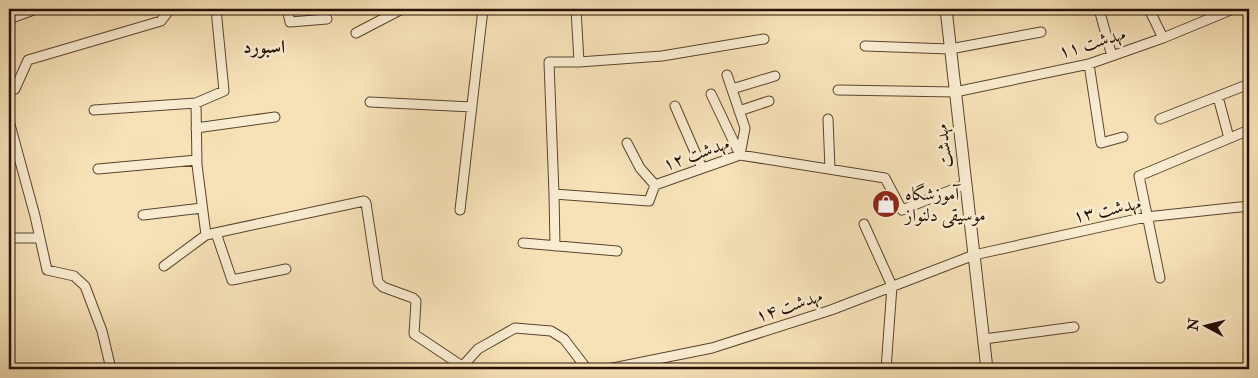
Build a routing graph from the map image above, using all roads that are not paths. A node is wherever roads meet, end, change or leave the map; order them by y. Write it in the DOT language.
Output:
graph roads {
  1 [pos="36,9"];
  2 [pos="170,9"];
  3 [pos="216,9"];
  4 [pos="287,9"];
  5 [pos="402,9"];
  6 [pos="483,9"];
  7 [pos="576,9"];
  8 [pos="946,9"];
  9 [pos="1099,9"];
  10 [pos="1149,9"];
  11 [pos="1232,9"];
  12 [pos="1220,11"];
  13 [pos="9,19"];
  14 [pos="327,19"];
  15 [pos="1041,32"];
  16 [pos="356,33"];
  17 [pos="1163,38"];
  18 [pos="764,39"];
  19 [pos="865,46"];
  20 [pos="950,49"];
  21 [pos="1112,56"];
  22 [pos="578,62"];
  23 [pos="1089,64"];
  24 [pos="728,74"];
  25 [pos="775,76"];
  26 [pos="1249,84"];
  27 [pos="9,88"];
  28 [pos="732,89"];
  29 [pos="838,90"];
  30 [pos="955,92"];
  31 [pos="711,94"];
  32 [pos="1218,97"];
  33 [pos="370,102"];
  34 [pos="769,102"];
  35 [pos="196,103"];
  36 [pos="675,106"];
  37 [pos="472,107"];
  38 [pos="94,110"];
  39 [pos="739,111"];
  40 [pos="276,117"];
  41 [pos="828,119"];
  42 [pos="1160,119"];
  43 [pos="9,122"];
  44 [pos="196,128"];
  45 [pos="1249,130"];
  46 [pos="1123,138"];
  47 [pos="1229,138"];
  48 [pos="627,143"];
  49 [pos="740,155"];
  50 [pos="197,160"];
  51 [pos="702,168"];
  52 [pos="98,170"];
  53 [pos="830,170"];
  54 [pos="966,184"];
  55 [pos="655,185"];
  56 [pos="554,194"];
  57 [pos="1249,206"];
  58 [pos="202,208"];
  59 [pos="460,210"];
  60 [pos="144,215"];
  61 [pos="1146,218"];
  62 [pos="864,224"];
  63 [pos="216,233"];
  64 [pos="206,235"];
  65 [pos="9,238"];
  66 [pos="40,238"];
  67 [pos="523,244"];
  68 [pos="555,246"];
  69 [pos="617,251"];
  70 [pos="974,255"];
  71 [pos="164,266"];
  72 [pos="286,269"];
  73 [pos="1160,278"];
  74 [pos="892,286"];
  75 [pos="1074,327"];
  76 [pos="984,339"];
  77 [pos="461,368"];
  78 [pos="111,369"];
  79 [pos="254,369"];
  80 [pos="261,369"];
  81 [pos="587,369"];
  82 [pos="608,369"];
  83 [pos="886,369"];
  84 [pos="987,369"];
  1 -- 13 [label="street"];
  2 -- 27 [label="street"];
  3 -- 35 [label="street"];
  4 -- 14 [label="street"];
  5 -- 16 [label="street"];
  6 -- 37 [label="street"];
  7 -- 22 [label="street"];
  8 -- 20 [label="street, مهدشت"];
  9 -- 21 [label="street"];
  10 -- 17 [label="street"];
  11 -- 12 [label="street, مهدشت ۱۱"];
  12 -- 17 [label="street, مهدشت ۱۱"];
  15 -- 20 [label="street"];
  17 -- 21 [label="street, مهدشت ۱۱"];
  18 -- 22 [label="street"];
  19 -- 20 [label="street"];
  20 -- 30 [label="street, مهدشت"];
  21 -- 23 [label="street, مهدشت ۱۱"];
  22 -- 56 [label="street"];
  23 -- 30 [label="street, مهدشت ۱۱"];
  23 -- 46 [label="street"];
  24 -- 28 [label="street"];
  25 -- 28 [label="street"];
  26 -- 32 [label="street"];
  28 -- 39 [label="street"];
  29 -- 30 [label="street, مهدشت ۱۱"];
  30 -- 54 [label="street, مهدشت"];
  31 -- 49 [label="street"];
  32 -- 42 [label="street"];
  32 -- 47 [label="street"];
  33 -- 37 [label="street"];
  34 -- 39 [label="street"];
  35 -- 38 [label="street"];
  35 -- 44 [label="street"];
  36 -- 51 [label="street"];
  37 -- 59 [label="street"];
  39 -- 49 [label="street"];
  40 -- 44 [label="street"];
  41 -- 53 [label="street"];
  43 -- 66 [label="street"];
  44 -- 50 [label="street"];
  45 -- 47 [label="street"];
  47 -- 61 [label="street"];
  48 -- 55 [label="street"];
  49 -- 51 [label="street, مهدشت ۱۲"];
  49 -- 53 [label="street, مهدشت ۱۲"];
  50 -- 52 [label="street"];
  50 -- 58 [label="street"];
  51 -- 55 [label="street, مهدشت ۱۲"];
  53 -- 54 [label="street, مهدشت ۱۲"];
  54 -- 70 [label="street, مهدشت"];
  55 -- 56 [label="street, مهدشت ۱۲"];
  56 -- 68 [label="street"];
  57 -- 61 [label="street, مهدشت ۱۳"];
  58 -- 60 [label="street"];
  58 -- 64 [label="street"];
  61 -- 70 [label="street, مهدشت ۱۳"];
  61 -- 73 [label="street"];
  62 -- 74 [label="street"];
  63 -- 64 [label="street"];
  63 -- 72 [label="street"];
  63 -- 77 [label="street"];
  64 -- 71 [label="street"];
  65 -- 66 [label="street"];
  66 -- 78 [label="street"];
  67 -- 68 [label="street"];
  68 -- 69 [label="street"];
  70 -- 74 [label="street, مهدشت ۱۴"];
  70 -- 76 [label="street, مهدشت"];
  74 -- 82 [label="street, مهدشت ۱۴"];
  74 -- 83 [label="street"];
  75 -- 76 [label="street"];
  76 -- 84 [label="street, مهدشت"];
  77 -- 81 [label="street"];
  79 -- 80 [label="street"];
}
